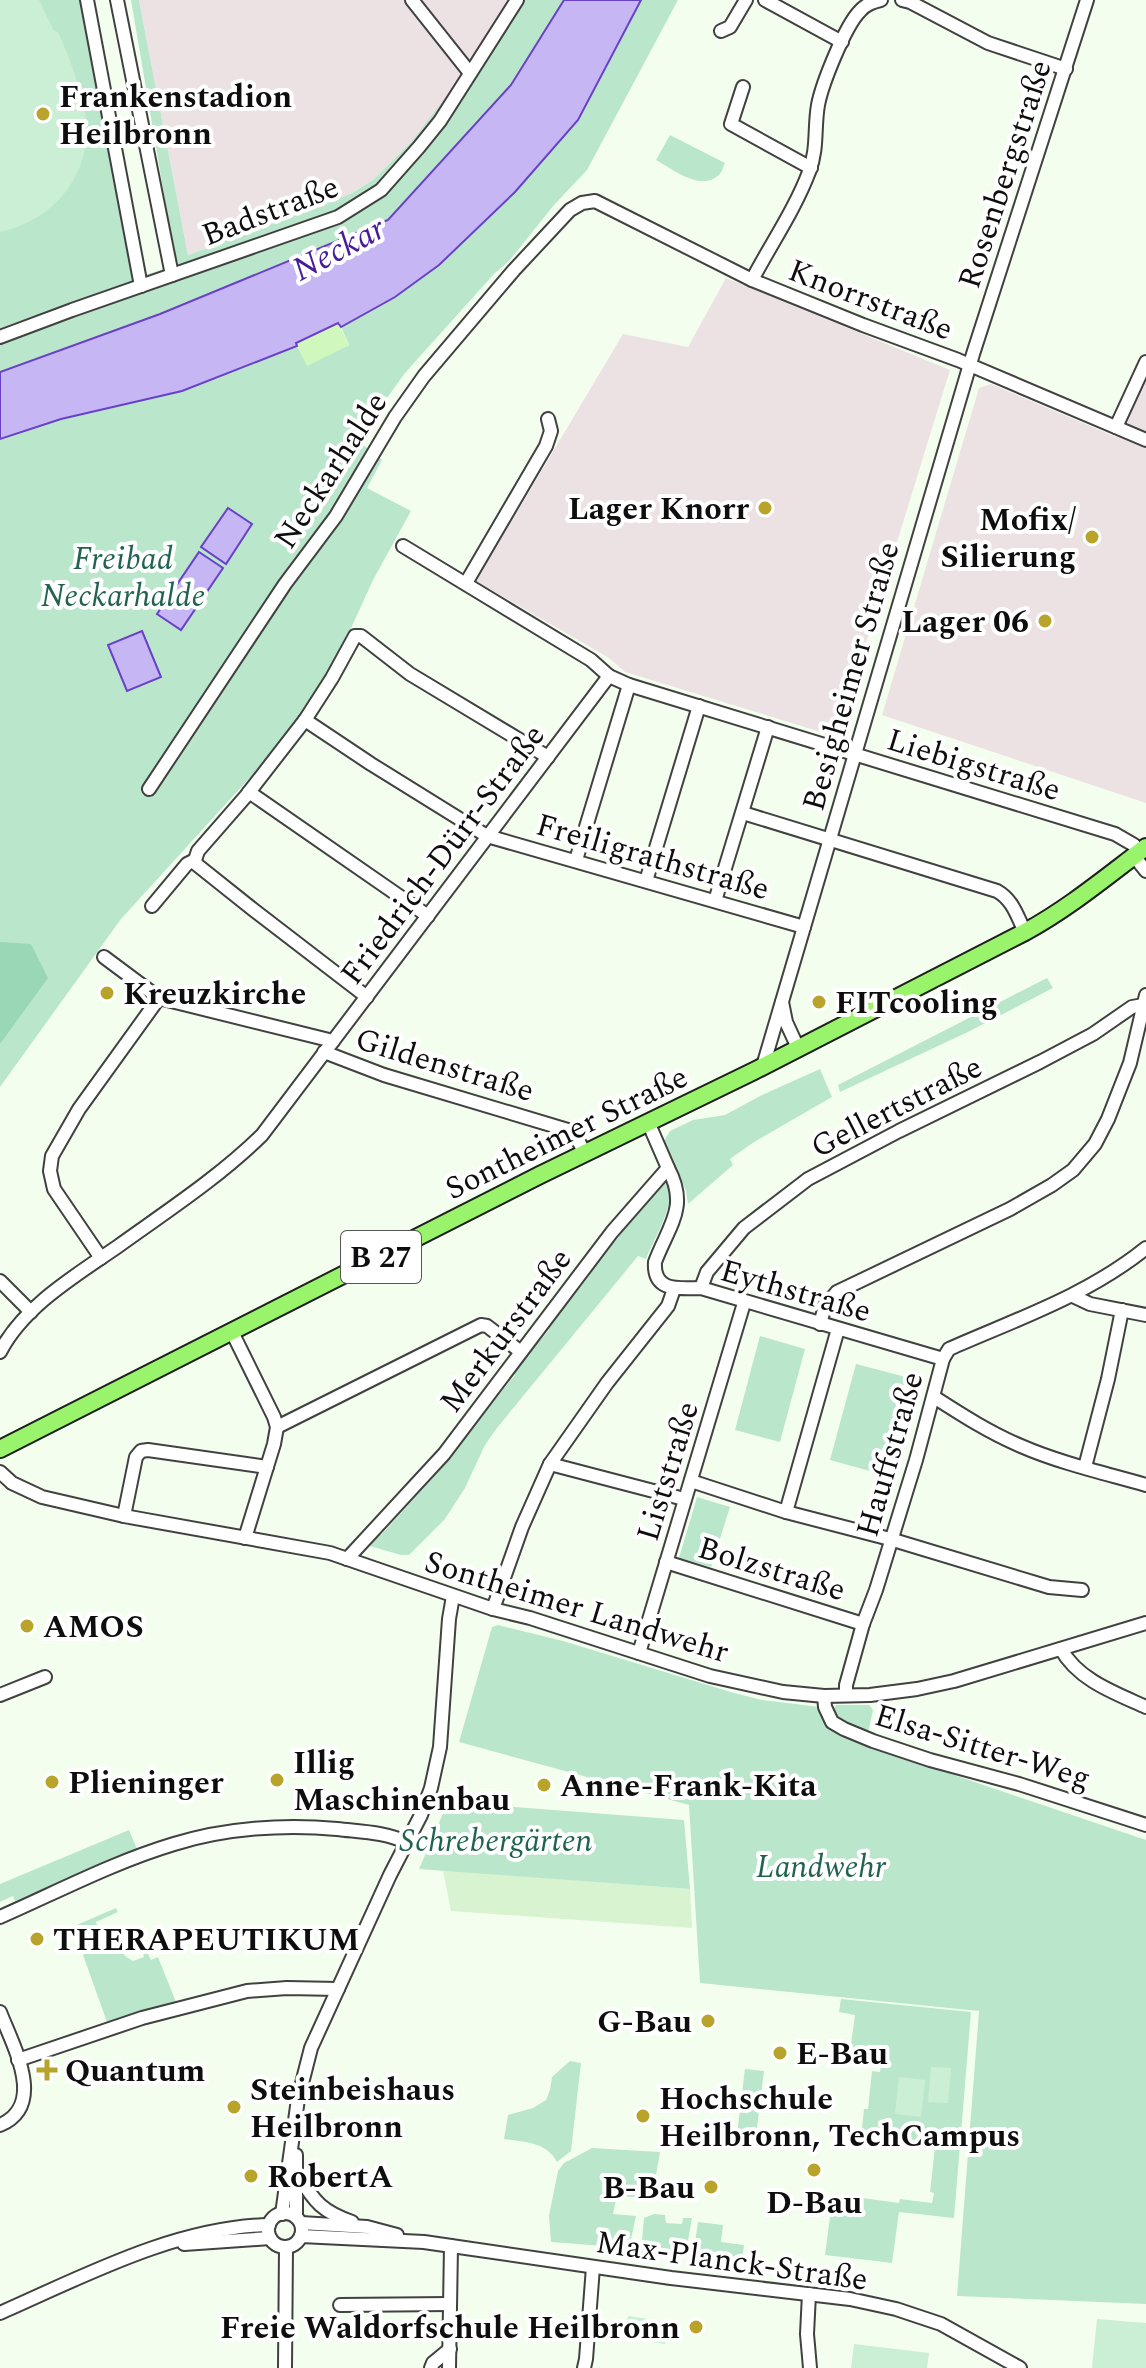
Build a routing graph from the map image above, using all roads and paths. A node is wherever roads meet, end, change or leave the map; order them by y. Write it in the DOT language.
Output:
graph roads {
  1 [pos="87,0"];
  2 [pos="117,0"];
  3 [pos="412,0"];
  4 [pos="517,0"];
  5 [pos="746,0"];
  6 [pos="765,0"];
  7 [pos="881,0"];
  8 [pos="902,0"];
  9 [pos="1087,0"];
  10 [pos="721,31"];
  11 [pos="842,42"];
  12 [pos="1066,69"];
  13 [pos="470,73"];
  14 [pos="743,87"];
  15 [pos="811,168"];
  16 [pos="582,203"];
  17 [pos="172,275"];
  18 [pos="752,280"];
  19 [pos="141,286"];
  20 [pos="0,337"];
  21 [pos="1146,362"];
  22 [pos="969,365"];
  23 [pos="548,419"];
  24 [pos="1116,427"];
  25 [pos="1146,440"];
  26 [pos="403,546"];
  27 [pos="466,583"];
  28 [pos="609,676"];
  29 [pos="629,685"];
  30 [pos="699,706"];
  31 [pos="305,720"];
  32 [pos="768,727"];
  33 [pos="855,754"];
  34 [pos="548,757"];
  35 [pos="149,789"];
  36 [pos="249,792"];
  37 [pos="743,813"];
  38 [pos="487,836"];
  39 [pos="829,840"];
  40 [pos="1140,852"];
  41 [pos="195,860"];
  42 [pos="576,860"];
  43 [pos="1146,871"];
  44 [pos="646,881"];
  45 [pos="715,901"];
  46 [pos="152,906"];
  47 [pos="428,916"];
  48 [pos="804,927"];
  49 [pos="1025,932"];
  50 [pos="104,957"];
  51 [pos="367,997"];
  52 [pos="159,998"];
  53 [pos="1144,1000"];
  54 [pos="782,1002"];
  55 [pos="333,1041"];
  56 [pos="798,1048"];
  57 [pos="324,1052"];
  58 [pos="763,1066"];
  59 [pos="648,1122"];
  60 [pos="585,1153"];
  61 [pos="668,1168"];
  62 [pos="1146,1248"];
  63 [pos="101,1258"];
  64 [pos="0,1281"];
  65 [pos="701,1288"];
  66 [pos="674,1289"];
  67 [pos="1073,1296"];
  68 [pos="744,1303"];
  69 [pos="1122,1310"];
  70 [pos="31,1312"];
  71 [pos="1146,1315"];
  72 [pos="820,1324"];
  73 [pos="838,1329"];
  74 [pos="232,1332"];
  75 [pos="0,1352"];
  76 [pos="521,1352"];
  77 [pos="943,1359"];
  78 [pos="934,1397"];
  79 [pos="277,1427"];
  80 [pos="0,1449"];
  81 [pos="550,1464"];
  82 [pos="267,1467"];
  83 [pos="1085,1467"];
  84 [pos="0,1472"];
  85 [pos="691,1481"];
  86 [pos="1146,1485"];
  87 [pos="684,1499"];
  88 [pos="786,1512"];
  89 [pos="124,1516"];
  90 [pos="245,1538"];
  91 [pos="890,1539"];
  92 [pos="347,1559"];
  93 [pos="666,1562"];
  94 [pos="1082,1590"];
  95 [pos="453,1596"];
  96 [pos="493,1609"];
  97 [pos="1146,1623"];
  98 [pos="863,1624"];
  99 [pos="1061,1649"];
  100 [pos="639,1653"];
  101 [pos="45,1677"];
  102 [pos="0,1695"];
  103 [pos="846,1695"];
  104 [pos="824,1696"];
  105 [pos="1146,1707"];
  106 [pos="1146,1825"];
  107 [pos="408,1843"];
  108 [pos="0,1917"];
  109 [pos="338,1989"];
  110 [pos="0,2012"];
  111 [pos="18,2060"];
  112 [pos="295,2116"];
  113 [pos="0,2125"];
  114 [pos="297,2172"];
  115 [pos="282,2214"];
  116 [pos="299,2225"];
  117 [pos="367,2227"];
  118 [pos="270,2231"];
  119 [pos="424,2242"];
  120 [pos="451,2246"];
  121 [pos="286,2247"];
  122 [pos="593,2267"];
  123 [pos="809,2294"];
  124 [pos="450,2304"];
  125 [pos="340,2305"];
  126 [pos="0,2313"];
  127 [pos="450,2349"];
  128 [pos="285,2368"];
  129 [pos="431,2368"];
  130 [pos="449,2368"];
  131 [pos="584,2368"];
  132 [pos="810,2368"];
  133 [pos="1020,2368"];
  1 -- 19 [label="street"];
  2 -- 17 [label="street"];
  3 -- 13 [label="street"];
  4 -- 13 [label="street, Badstraße"];
  5 -- 10 [label="street"];
  6 -- 11 [label="street"];
  7 -- 11 [label="street"];
  8 -- 12 [label="street"];
  9 -- 12 [label="street, Rosenbergstraße"];
  11 -- 15 [label="street"];
  12 -- 22 [label="street, Rosenbergstraße"];
  13 -- 17 [label="street, Badstraße"];
  14 -- 15 [label="street"];
  15 -- 18 [label="street"];
  16 -- 18 [label="street, Knorrstraße"];
  16 -- 35 [label="street, Neckarhalde"];
  17 -- 19 [label="street, Badstraße"];
  18 -- 22 [label="street, Knorrstraße"];
  19 -- 20 [label="street, Badstraße"];
  21 -- 24 [label="street"];
  22 -- 24 [label="street, Knorrstraße"];
  22 -- 33 [label="street, Besigheimer Straße"];
  23 -- 27 [label="street"];
  24 -- 25 [label="street, Knorrstraße"];
  26 -- 27 [label="street, Liebigstraße"];
  27 -- 28 [label="street, Liebigstraße"];
  28 -- 29 [label="street, Liebigstraße"];
  28 -- 34 [label="street, Friedrich-Dürr-Straße"];
  29 -- 30 [label="street, Liebigstraße"];
  29 -- 42 [label="street"];
  30 -- 32 [label="street, Liebigstraße"];
  30 -- 44 [label="street"];
  31 -- 34 [label="street"];
  31 -- 36 [label="street"];
  31 -- 38 [label="street, Freiligrathstraße"];
  32 -- 33 [label="street, Liebigstraße"];
  32 -- 37 [label="street"];
  33 -- 39 [label="street, Besigheimer Straße"];
  33 -- 40 [label="street, Liebigstraße"];
  34 -- 38 [label="street, Friedrich-Dürr-Straße"];
  36 -- 41 [label="street"];
  36 -- 47 [label="street"];
  37 -- 39 [label="street"];
  37 -- 45 [label="street"];
  38 -- 42 [label="street, Freiligrathstraße"];
  38 -- 47 [label="street, Friedrich-Dürr-Straße"];
  39 -- 48 [label="street, Besigheimer Straße"];
  39 -- 49 [label="street"];
  40 -- 43 [label="street, Liebigstraße"];
  40 -- 49 [label="main road, Sontheimer Straße / B 27"];
  41 -- 46 [label="street"];
  41 -- 51 [label="street"];
  42 -- 44 [label="street, Freiligrathstraße"];
  44 -- 45 [label="street, Freiligrathstraße"];
  45 -- 48 [label="street, Freiligrathstraße"];
  47 -- 51 [label="street, Friedrich-Dürr-Straße"];
  48 -- 54 [label="street, Besigheimer Straße"];
  49 -- 56 [label="main road, Sontheimer Straße / B 27"];
  50 -- 52 [label="street, Gildenstraße"];
  51 -- 55 [label="street, Friedrich-Dürr-Straße"];
  52 -- 55 [label="street, Gildenstraße"];
  52 -- 63 [label="street"];
  53 -- 65 [label="street, Gellertstraße"];
  53 -- 72 [label="street"];
  54 -- 56 [label="street"];
  54 -- 58 [label="street, Besigheimer Straße"];
  55 -- 57 [label="street, Friedrich-Dürr-Straße"];
  56 -- 58 [label="main road, Sontheimer Straße / B 27"];
  57 -- 60 [label="street, Gildenstraße"];
  57 -- 63 [label="street, Friedrich-Dürr-Straße"];
  58 -- 59 [label="main road, Sontheimer Straße / B 27"];
  59 -- 60 [label="main road, Sontheimer Straße / B 27"];
  59 -- 61 [label="street"];
  60 -- 74 [label="main road, Sontheimer Straße / B 27"];
  61 -- 66 [label="street, Eythstraße"];
  61 -- 76 [label="street, Merkurstraße"];
  62 -- 67 [label="street, Hauffstraße"];
  63 -- 70 [label="street, Friedrich-Dürr-Straße"];
  64 -- 70 [label="street"];
  65 -- 66 [label="street, Eythstraße"];
  65 -- 68 [label="street, Eythstraße"];
  66 -- 81 [label="street"];
  67 -- 69 [label="street"];
  67 -- 77 [label="street, Hauffstraße"];
  68 -- 72 [label="street, Eythstraße"];
  68 -- 85 [label="street, Liststraße"];
  69 -- 71 [label="street"];
  69 -- 83 [label="street"];
  70 -- 75 [label="street, Friedrich-Dürr-Straße"];
  72 -- 73 [label="street, Eythstraße"];
  73 -- 77 [label="street, Eythstraße"];
  73 -- 88 [label="street"];
  74 -- 79 [label="street"];
  74 -- 80 [label="main road, Sontheimer Straße / B 27"];
  76 -- 79 [label="street"];
  76 -- 92 [label="street, Merkurstraße"];
  77 -- 78 [label="street, Hauffstraße"];
  78 -- 83 [label="street"];
  78 -- 91 [label="street, Hauffstraße"];
  79 -- 82 [label="street"];
  81 -- 87 [label="street"];
  81 -- 96 [label="street"];
  82 -- 89 [label="street"];
  82 -- 90 [label="street"];
  83 -- 86 [label="street"];
  84 -- 89 [label="street, Sontheimer Landwehr"];
  85 -- 87 [label="street, Liststraße"];
  85 -- 88 [label="street"];
  87 -- 93 [label="street, Liststraße"];
  88 -- 91 [label="street"];
  89 -- 90 [label="street, Sontheimer Landwehr"];
  90 -- 92 [label="street, Sontheimer Landwehr"];
  91 -- 94 [label="street"];
  91 -- 98 [label="street, Hauffstraße"];
  92 -- 95 [label="street, Sontheimer Landwehr"];
  93 -- 98 [label="street, Bolzstraße"];
  93 -- 100 [label="street, Liststraße"];
  95 -- 96 [label="street, Sontheimer Landwehr"];
  95 -- 107 [label="street"];
  96 -- 100 [label="street, Sontheimer Landwehr"];
  97 -- 99 [label="street, Sontheimer Landwehr"];
  98 -- 103 [label="street, Hauffstraße"];
  99 -- 103 [label="street, Sontheimer Landwehr"];
  99 -- 105 [label="street"];
  100 -- 104 [label="street, Sontheimer Landwehr"];
  101 -- 102 [label="street"];
  103 -- 104 [label="street, Sontheimer Landwehr"];
  104 -- 106 [label="street, Elsa-Sitter-Weg"];
  107 -- 108 [label="street"];
  107 -- 109 [label="street"];
  109 -- 111 [label="street"];
  109 -- 112 [label="street"];
  110 -- 111 [label="street"];
  111 -- 113 [label="street"];
  112 -- 114 [label="street"];
  112 -- 115 [label="street"];
  114 -- 116 [label="street"];
  114 -- 117 [label="street"];
  115 -- 116 [label="street, Max-Planck-Straße"];
  115 -- 118 [label="street"];
  116 -- 117 [label="street, Max-Planck-Straße"];
  116 -- 119 [label="street, Max-Planck-Straße"];
  116 -- 121 [label="street"];
  117 -- 119 [label="street, Max-Planck-Straße"];
  118 -- 121 [label="street"];
  118 -- 126 [label="street"];
  119 -- 120 [label="street, Max-Planck-Straße"];
  120 -- 122 [label="street, Max-Planck-Straße"];
  120 -- 124 [label="street"];
  121 -- 128 [label="street"];
  122 -- 123 [label="street, Max-Planck-Straße"];
  122 -- 131 [label="street"];
  123 -- 132 [label="street"];
  123 -- 133 [label="street, Max-Planck-Straße"];
  124 -- 125 [label="street"];
  124 -- 127 [label="street"];
  127 -- 129 [label="street"];
  127 -- 130 [label="street"];
}
